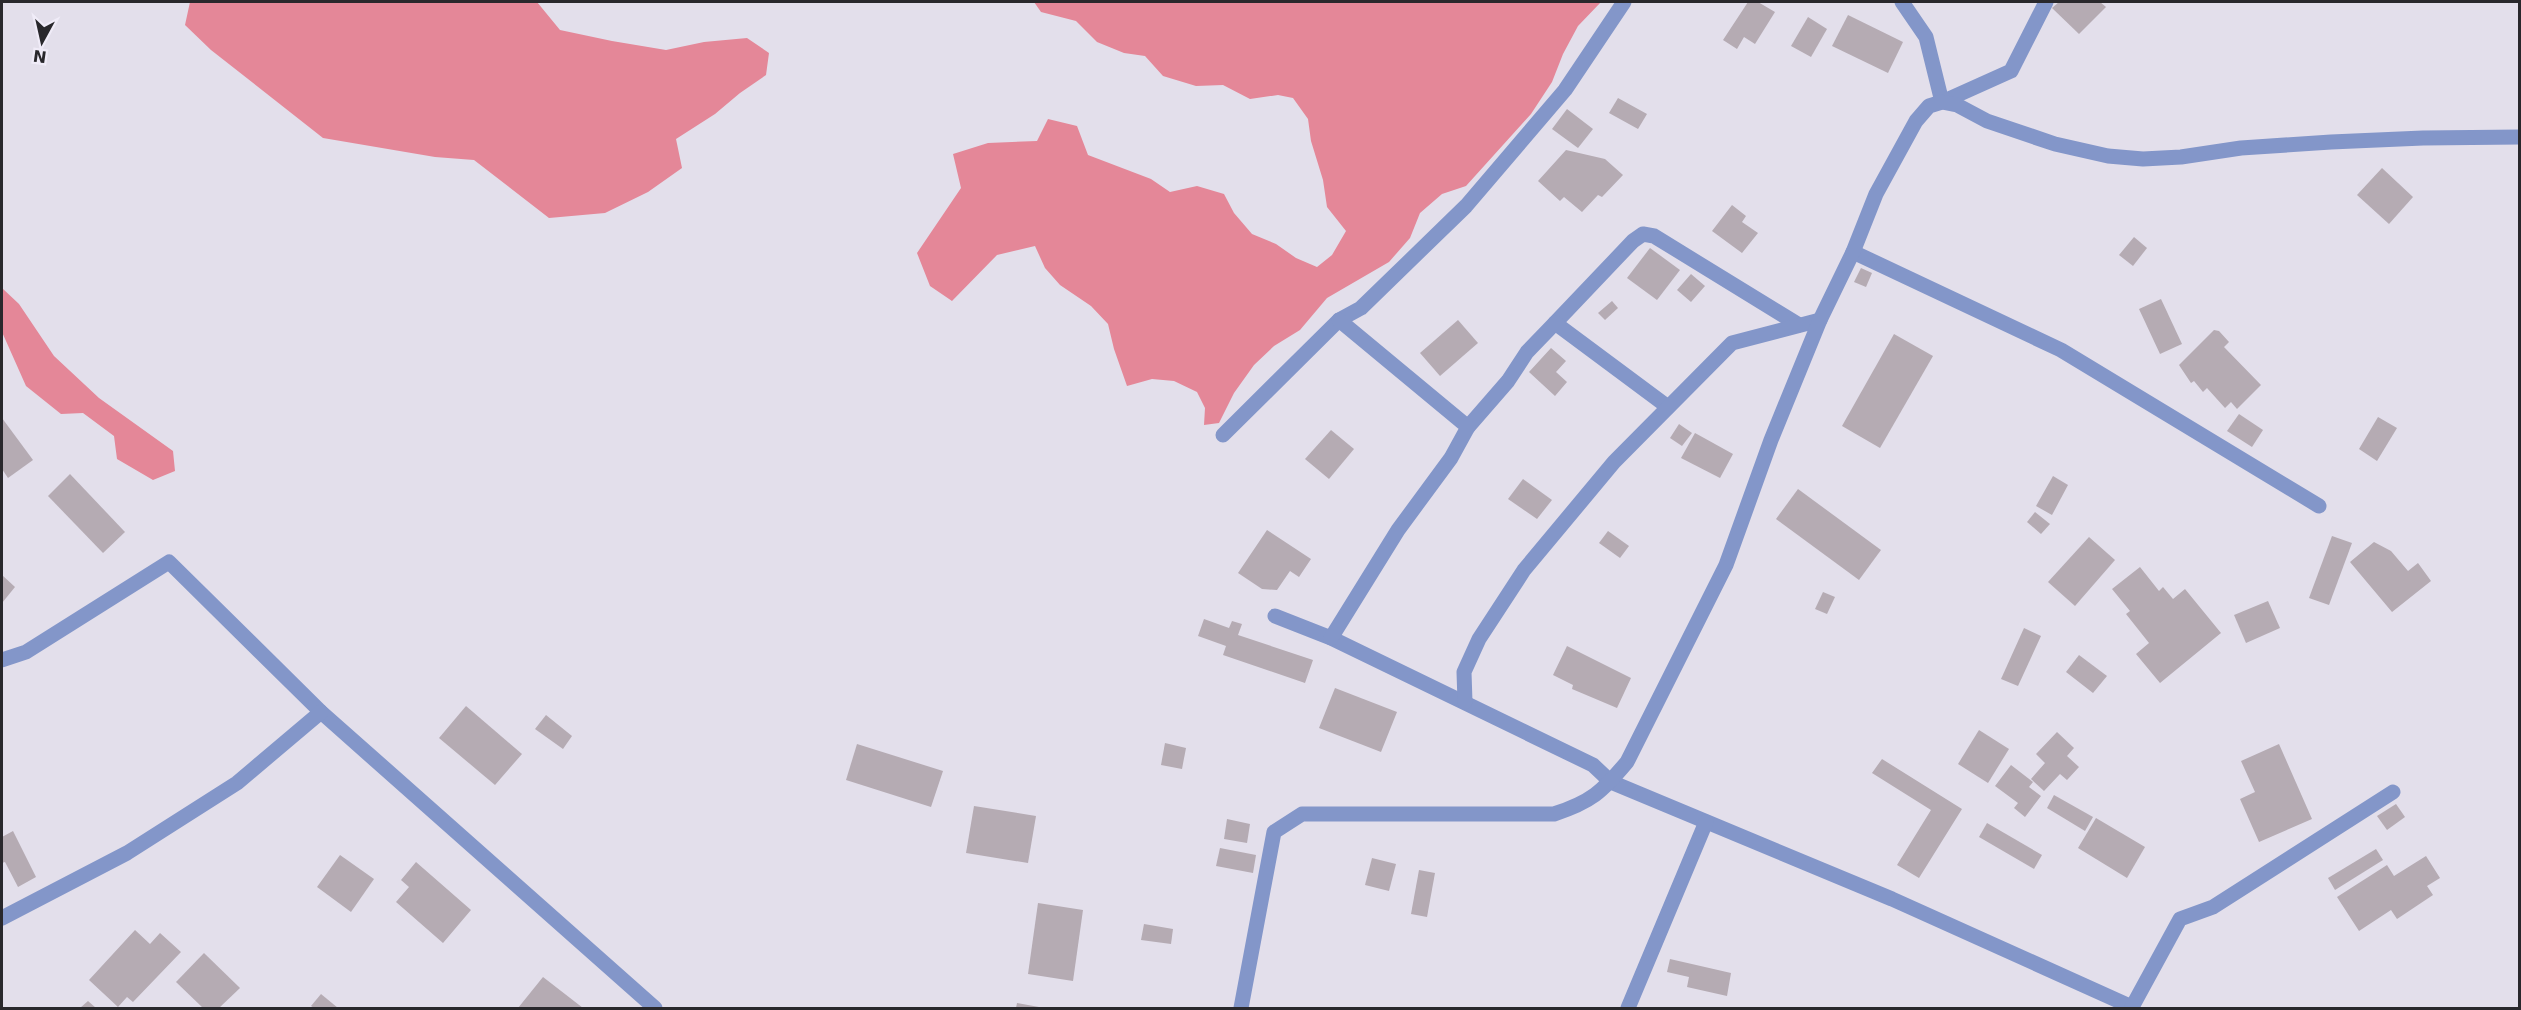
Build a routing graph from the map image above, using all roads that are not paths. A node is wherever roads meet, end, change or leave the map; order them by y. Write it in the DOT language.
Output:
graph roads {
  1 [pos="1624,2"];
  2 [pos="1902,2"];
  3 [pos="2046,2"];
  4 [pos="1942,102"];
  5 [pos="2520,137"];
  6 [pos="1853,252"];
  7 [pos="1820,320"];
  8 [pos="1339,321"];
  9 [pos="1555,323"];
  10 [pos="1799,325"];
  11 [pos="1668,407"];
  12 [pos="1468,427"];
  13 [pos="1223,435"];
  14 [pos="2319,506"];
  15 [pos="1275,616"];
  16 [pos="1331,638"];
  17 [pos="2,660"];
  18 [pos="1465,702"];
  19 [pos="321,712"];
  20 [pos="1611,782"];
  21 [pos="2393,792"];
  22 [pos="1706,822"];
  23 [pos="2,918"];
  24 [pos="655,1008"];
  25 [pos="1241,1008"];
  26 [pos="1628,1008"];
  27 [pos="2132,1008"];
  1 -- 8 [label="street"];
  2 -- 4 [label="street"];
  3 -- 4 [label="street"];
  4 -- 5 [label="street"];
  4 -- 6 [label="street"];
  6 -- 7 [label="street"];
  6 -- 14 [label="street"];
  7 -- 10 [label="street"];
  7 -- 20 [label="street"];
  8 -- 12 [label="street"];
  8 -- 13 [label="street"];
  9 -- 10 [label="street"];
  9 -- 11 [label="street"];
  9 -- 12 [label="street"];
  10 -- 11 [label="street"];
  11 -- 18 [label="street"];
  12 -- 16 [label="street"];
  15 -- 16 [label="street"];
  16 -- 18 [label="street"];
  17 -- 19 [label="street"];
  18 -- 20 [label="street"];
  19 -- 23 [label="street"];
  19 -- 24 [label="street"];
  20 -- 22 [label="street"];
  20 -- 25 [label="street"];
  21 -- 27 [label="street"];
  22 -- 26 [label="street"];
  22 -- 27 [label="street"];
}
